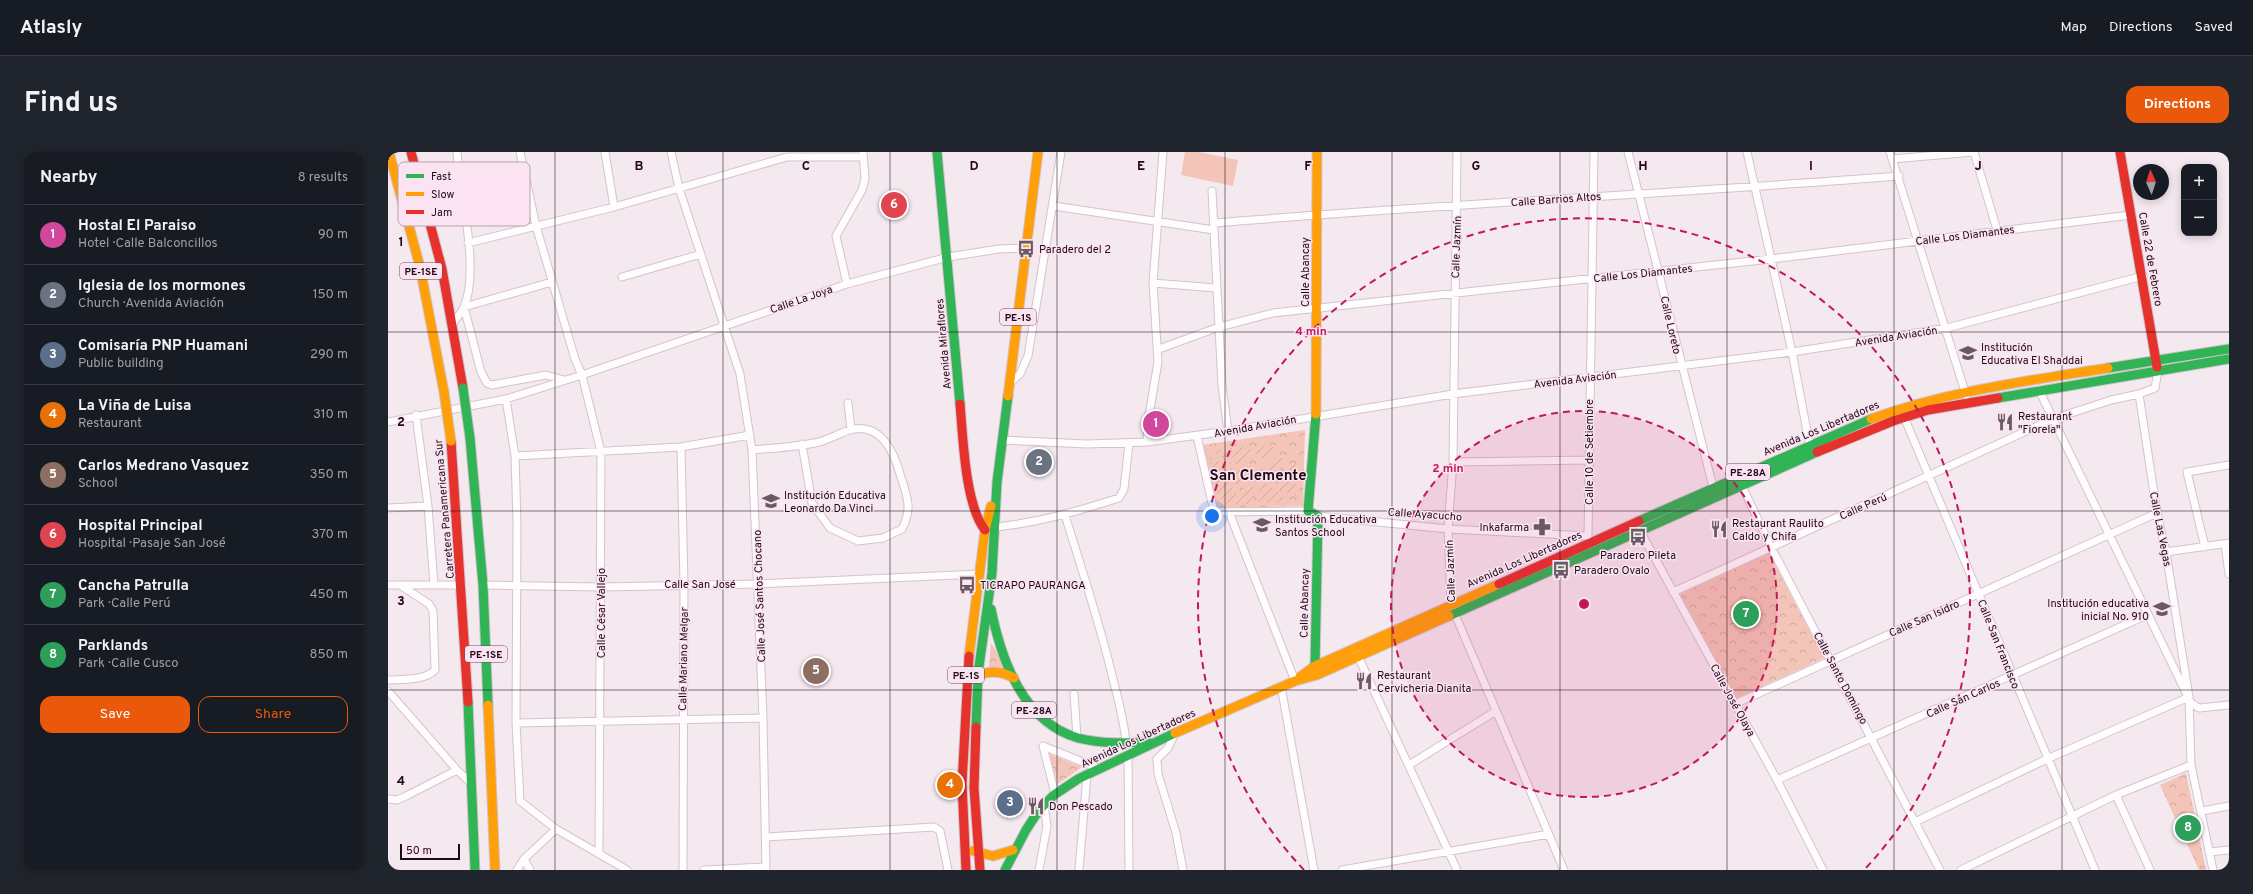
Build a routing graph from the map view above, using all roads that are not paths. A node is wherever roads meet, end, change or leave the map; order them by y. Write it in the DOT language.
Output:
graph roads {
  1 [pos="389,152"];
  2 [pos="411,152"];
  3 [pos="456,152"];
  4 [pos="520,152"];
  5 [pos="605,152"];
  6 [pos="671,152"];
  7 [pos="937,152"];
  8 [pos="1038,152"];
  9 [pos="1060,152"];
  10 [pos="1163,152"];
  11 [pos="1317,152"];
  12 [pos="1457,152"];
  13 [pos="1594,152"];
  14 [pos="1628,152"];
  15 [pos="1747,152"];
  16 [pos="1974,152"];
  17 [pos="2120,152"];
  18 [pos="863,154"];
  19 [pos="787,155"];
  20 [pos="1891,155"];
  21 [pos="414,162"];
  22 [pos="458,162"];
  23 [pos="522,162"];
  24 [pos="1899,176"];
  25 [pos="398,185"];
  26 [pos="679,188"];
  27 [pos="1754,188"];
  28 [pos="1212,191"];
  29 [pos="1638,194"];
  30 [pos="1592,197"];
  31 [pos="530,198"];
  32 [pos="1054,206"];
  33 [pos="1457,206"];
  34 [pos="614,207"];
  35 [pos="1318,214"];
  36 [pos="2131,215"];
  37 [pos="1158,222"];
  38 [pos="409,226"];
  39 [pos="431,226"];
  40 [pos="467,226"];
  41 [pos="536,226"];
  42 [pos="1214,227"];
  43 [pos="1997,230"];
  44 [pos="1918,241"];
  45 [pos="468,243"];
  46 [pos="1027,248"];
  47 [pos="701,254"];
  48 [pos="948,257"];
  49 [pos="1770,259"];
  50 [pos="1658,271"];
  51 [pos="2143,276"];
  52 [pos="622,277"];
  53 [pos="1591,278"];
  54 [pos="552,282"];
  55 [pos="1153,283"];
  56 [pos="846,284"];
  57 [pos="1216,288"];
  58 [pos="1455,294"];
  59 [pos="464,307"];
  60 [pos="1317,309"];
  61 [pos="454,322"];
  62 [pos="725,325"];
  63 [pos="1219,328"];
  64 [pos="1947,328"];
  65 [pos="1159,349"];
  66 [pos="2229,349"];
  67 [pos="1792,352"];
  68 [pos="2229,358"];
  69 [pos="2156,361"];
  70 [pos="1681,366"];
  71 [pos="2158,371"];
  72 [pos="582,375"];
  73 [pos="1589,378"];
  74 [pos="564,380"];
  75 [pos="1009,384"];
  76 [pos="2039,390"];
  77 [pos="1965,391"];
  78 [pos="1453,394"];
  79 [pos="2139,394"];
  80 [pos="506,398"];
  81 [pos="848,403"];
  82 [pos="1967,403"];
  83 [pos="416,415"];
  84 [pos="1316,416"];
  85 [pos="1904,417"];
  86 [pos="2053,419"];
  87 [pos="388,422"];
  88 [pos="851,430"];
  89 [pos="1228,431"];
  90 [pos="750,434"];
  91 [pos="1197,436"];
  92 [pos="1002,440"];
  93 [pos="1147,442"];
  94 [pos="1129,443"];
  95 [pos="802,444"];
  96 [pos="1809,445"];
  97 [pos="681,447"];
  98 [pos="752,450"];
  99 [pos="601,452"];
  100 [pos="1813,454"];
  101 [pos="515,456"];
  102 [pos="1589,460"];
  103 [pos="1453,462"];
  104 [pos="2229,465"];
  105 [pos="1928,476"];
  106 [pos="996,482"];
  107 [pos="1742,486"];
  108 [pos="1712,488"];
  109 [pos="1717,498"];
  110 [pos="428,506"];
  111 [pos="388,508"];
  112 [pos="1308,511"];
  113 [pos="1229,512"];
  114 [pos="2157,513"];
  115 [pos="1065,514"];
  116 [pos="1318,516"];
  117 [pos="995,527"];
  118 [pos="1448,528"];
  119 [pos="985,530"];
  120 [pos="1640,531"];
  121 [pos="2108,534"];
  122 [pos="1590,539"];
  123 [pos="2227,543"];
  124 [pos="1771,547"];
  125 [pos="2205,547"];
  126 [pos="1597,551"];
  127 [pos="2166,552"];
  128 [pos="979,574"];
  129 [pos="2229,574"];
  130 [pos="684,584"];
  131 [pos="758,584"];
  132 [pos="388,585"];
  133 [pos="400,585"];
  134 [pos="434,585"];
  135 [pos="462,585"];
  136 [pos="483,585"];
  137 [pos="516,585"];
  138 [pos="601,587"];
  139 [pos="1673,592"];
  140 [pos="989,594"];
  141 [pos="1978,594"];
  142 [pos="1451,605"];
  143 [pos="1454,614"];
  144 [pos="2147,615"];
  145 [pos="1357,652"];
  146 [pos="1831,660"];
  147 [pos="1315,666"];
  148 [pos="978,674"];
  149 [pos="2012,676"];
  150 [pos="1014,678"];
  151 [pos="388,680"];
  152 [pos="1295,680"];
  153 [pos="965,684"];
  154 [pos="1281,686"];
  155 [pos="388,691"];
  156 [pos="1074,694"];
  157 [pos="2189,697"];
  158 [pos="1735,704"];
  159 [pos="2229,706"];
  160 [pos="1496,711"];
  161 [pos="763,718"];
  162 [pos="683,720"];
  163 [pos="600,721"];
  164 [pos="516,723"];
  165 [pos="1175,733"];
  166 [pos="1077,737"];
  167 [pos="1873,738"];
  168 [pos="1152,742"];
  169 [pos="1126,743"];
  170 [pos="1125,757"];
  171 [pos="2047,759"];
  172 [pos="1409,765"];
  173 [pos="2191,765"];
  174 [pos="1100,769"];
  175 [pos="457,770"];
  176 [pos="1087,775"];
  177 [pos="1777,780"];
  178 [pos="472,783"];
  179 [pos="1055,794"];
  180 [pos="2116,795"];
  181 [pos="388,799"];
  182 [pos="1044,805"];
  183 [pos="2229,806"];
  184 [pos="2202,811"];
  185 [pos="2072,817"];
  186 [pos="1915,822"];
  187 [pos="556,829"];
  188 [pos="1548,834"];
  189 [pos="766,837"];
  190 [pos="963,845"];
  191 [pos="1013,850"];
  192 [pos="1448,850"];
  193 [pos="2229,850"];
  194 [pos="2209,852"];
  195 [pos="599,854"];
  196 [pos="979,854"];
  197 [pos="524,859"];
  198 [pos="766,869"];
  199 [pos="475,870"];
  200 [pos="495,870"];
  201 [pos="517,870"];
  202 [pos="530,870"];
  203 [pos="627,870"];
  204 [pos="683,870"];
  205 [pos="704,870"];
  206 [pos="948,870"];
  207 [pos="966,870"];
  208 [pos="980,870"];
  209 [pos="1004,870"];
  210 [pos="1039,870"];
  211 [pos="1079,870"];
  212 [pos="1128,870"];
  213 [pos="1183,870"];
  214 [pos="1314,870"];
  215 [pos="1342,870"];
  216 [pos="1457,870"];
  217 [pos="1564,870"];
  218 [pos="1823,870"];
  219 [pos="1940,870"];
  220 [pos="1961,870"];
  221 [pos="2095,870"];
  222 [pos="2150,870"];
  223 [pos="2213,870"];
  1 -- 25 [label="main road, Carretera Panamericana Sur / PE-1SE, bridge"];
  2 -- 21 [label="main road, PE-1SE"];
  3 -- 22 [label="street"];
  4 -- 23 [label="street, Calle César Vallejo"];
  5 -- 34 [label="street"];
  6 -- 26 [label="street, Calle José Santos Chocano"];
  7 -- 48 [label="main road, Avenida Miraflores"];
  8 -- 46 [label="main road, PE-1S"];
  9 -- 32 [label="street"];
  10 -- 37 [label="street"];
  11 -- 35 [label="main road, Calle Abancay"];
  12 -- 33 [label="street, Calle Jazmín"];
  13 -- 30 [label="street, Calle 10 de Setiembre"];
  14 -- 29 [label="street, Calle Loreto"];
  15 -- 27 [label="street"];
  16 -- 20 [label="street"];
  16 -- 43 [label="street"];
  17 -- 36 [label="main road, Calle 22 de Febrero"];
  18 -- 19 [label="street"];
  18 -- 56 [label="street"];
  19 -- 26 [label="street"];
  20 -- 24 [label="street"];
  24 -- 27 [label="street, Calle Barrios Altos"];
  24 -- 44 [label="street"];
  26 -- 34 [label="street"];
  26 -- 47 [label="street, Calle José Santos Chocano"];
  27 -- 29 [label="street, Calle Barrios Altos"];
  27 -- 49 [label="street"];
  28 -- 42 [label="street"];
  29 -- 30 [label="street, Calle Barrios Altos"];
  29 -- 50 [label="street, Calle Loreto"];
  30 -- 33 [label="street, Calle Barrios Altos"];
  30 -- 53 [label="street, Calle 10 de Setiembre"];
  31 -- 41 [label="street, Calle César Vallejo"];
  32 -- 37 [label="street, Calle Barrios Altos"];
  32 -- 75 [label="street"];
  33 -- 35 [label="street, Calle Barrios Altos"];
  33 -- 58 [label="street, Calle Jazmín"];
  34 -- 41 [label="street"];
  35 -- 42 [label="street, Calle Barrios Altos"];
  35 -- 60 [label="main road, Calle Abancay"];
  36 -- 43 [label="street, Calle Los Diamantes"];
  36 -- 51 [label="main road, Calle 22 de Febrero"];
  37 -- 42 [label="street, Calle Barrios Altos"];
  37 -- 55 [label="street"];
  38 -- 135 [label="main road, Carretera Panamericana Sur / PE-1SE, bridge"];
  39 -- 61 [label="main road, PE-1SE"];
  40 -- 45 [label="street"];
  41 -- 45 [label="street"];
  41 -- 54 [label="street, Calle César Vallejo"];
  42 -- 57 [label="street"];
  43 -- 44 [label="street, Calle Los Diamantes"];
  44 -- 49 [label="street, Calle Los Diamantes"];
  44 -- 64 [label="street"];
  45 -- 59 [label="street"];
  46 -- 48 [label="street, Calle La Joya"];
  46 -- 75 [label="main road, PE-1S"];
  47 -- 52 [label="street"];
  47 -- 62 [label="street, Calle José Santos Chocano"];
  48 -- 56 [label="street, Calle La Joya"];
  48 -- 119 [label="main road, Avenida Miraflores"];
  49 -- 50 [label="street, Calle Los Diamantes"];
  49 -- 67 [label="street"];
  50 -- 53 [label="street, Calle Los Diamantes"];
  50 -- 70 [label="street, Calle Loreto"];
  51 -- 64 [label="street, Avenida Aviación"];
  51 -- 69 [label="main road, Calle 22 de Febrero"];
  53 -- 58 [label="street, Calle Los Diamantes"];
  53 -- 73 [label="street, Calle 10 de Setiembre"];
  54 -- 59 [label="street"];
  54 -- 72 [label="street, Calle César Vallejo"];
  55 -- 57 [label="street"];
  55 -- 65 [label="street"];
  56 -- 62 [label="street, Calle La Joya"];
  57 -- 63 [label="street"];
  58 -- 60 [label="street, Calle Los Diamantes"];
  58 -- 78 [label="street, Calle Jazmín"];
  59 -- 61 [label="street"];
  59 -- 74 [label="street"];
  60 -- 63 [label="street, Calle Los Diamantes"];
  60 -- 84 [label="main road, Calle Abancay"];
  61 -- 136 [label="main road, PE-1SE, bridge"];
  62 -- 72 [label="street, Calle La Joya"];
  62 -- 90 [label="street, Calle José Santos Chocano"];
  63 -- 65 [label="street, Calle Los Diamantes"];
  63 -- 89 [label="street"];
  64 -- 67 [label="street, Avenida Aviación"];
  64 -- 77 [label="street"];
  65 -- 93 [label="street"];
  66 -- 69 [label="main road, Avenida Los Libertadores / PE-28A"];
  67 -- 70 [label="street, Avenida Aviación"];
  67 -- 96 [label="street"];
  68 -- 71 [label="main road, Avenida Los Libertadores / PE-28A"];
  69 -- 71 [label="main road, Calle 22 de Febrero"];
  69 -- 77 [label="main road, Avenida Los Libertadores / PE-28A"];
  70 -- 73 [label="street, Avenida Aviación"];
  70 -- 108 [label="street, Calle Loreto"];
  71 -- 76 [label="main road, Avenida Los Libertadores / PE-28A"];
  71 -- 79 [label="street"];
  72 -- 74 [label="street, Calle La Joya"];
  72 -- 99 [label="street, Calle César Vallejo"];
  73 -- 78 [label="street, Avenida Aviación"];
  73 -- 102 [label="street, Calle 10 de Setiembre"];
  74 -- 80 [label="street, Calle La Joya"];
  75 -- 92 [label="main road, PE-1S"];
  76 -- 82 [label="main road, Avenida Los Libertadores / PE-28A"];
  76 -- 86 [label="street"];
  77 -- 82 [label="street"];
  77 -- 96 [label="main road, Avenida Los Libertadores / PE-28A"];
  78 -- 84 [label="street, Avenida Aviación"];
  78 -- 103 [label="street, Calle Jazmín"];
  79 -- 86 [label="street, Calle Perú"];
  79 -- 114 [label="street, Calle Las Vegas"];
  80 -- 83 [label="street, Calle La Joya"];
  80 -- 101 [label="street"];
  81 -- 88 [label="street"];
  82 -- 85 [label="main road, Avenida Los Libertadores / PE-28A"];
  83 -- 87 [label="street, Calle La Joya"];
  83 -- 110 [label="street"];
  84 -- 89 [label="street, Avenida Aviación"];
  84 -- 112 [label="main road, Calle Abancay"];
  85 -- 100 [label="main road, Avenida Los Libertadores / PE-28A"];
  85 -- 105 [label="street, Calle San Francisco"];
  86 -- 105 [label="street, Calle Perú"];
  86 -- 121 [label="street"];
  88 -- 95 [label="street"];
  88 -- 95 [label="street"];
  89 -- 91 [label="street, Avenida Aviación"];
  90 -- 97 [label="street"];
  90 -- 98 [label="street, Calle José Santos Chocano"];
  91 -- 93 [label="street, Avenida Aviación"];
  91 -- 113 [label="street, Calle Ayacucho"];
  92 -- 94 [label="street, Avenida Aviación"];
  92 -- 106 [label="main road, PE-1S"];
  93 -- 94 [label="street, Avenida Aviación"];
  94 -- 115 [label="street"];
  95 -- 98 [label="street"];
  96 -- 100 [label="street"];
  96 -- 108 [label="main road, Avenida Los Libertadores / PE-28A"];
  97 -- 99 [label="street"];
  97 -- 130 [label="street, Calle Mariano Melgar"];
  98 -- 131 [label="street, Calle José Santos Chocano"];
  99 -- 101 [label="street"];
  99 -- 138 [label="street, Calle César Vallejo"];
  100 -- 107 [label="main road, Avenida Los Libertadores / PE-28A"];
  101 -- 137 [label="street"];
  102 -- 103 [label="street"];
  102 -- 122 [label="street, Calle 10 de Setiembre"];
  103 -- 118 [label="street, Calle Jazmín"];
  104 -- 125 [label="street"];
  105 -- 124 [label="street, Calle Perú"];
  105 -- 141 [label="street, Calle San Francisco"];
  106 -- 117 [label="main road, PE-1S"];
  106 -- 119 [label="main road, PE-1S"];
  107 -- 109 [label="main road, Avenida Los Libertadores / PE-28A"];
  107 -- 124 [label="street, Calle Santo Domingo"];
  108 -- 109 [label="street, Calle Loreto"];
  108 -- 122 [label="main road, Avenida Los Libertadores / PE-28A"];
  109 -- 120 [label="main road, Avenida Los Libertadores / PE-28A"];
  110 -- 111 [label="street"];
  110 -- 134 [label="street"];
  112 -- 113 [label="street, Calle Ayacucho"];
  112 -- 116 [label="main road, Calle Ayacucho"];
  113 -- 152 [label="street"];
  114 -- 121 [label="street, Calle San Isidro"];
  114 -- 127 [label="street, Calle Las Vegas"];
  115 -- 117 [label="street"];
  115 -- 169 [label="street"];
  116 -- 118 [label="street, Calle Ayacucho"];
  116 -- 147 [label="main road, Calle Abancay"];
  117 -- 140 [label="main road, PE-1S"];
  118 -- 122 [label="street, Calle Ayacucho"];
  118 -- 142 [label="street, Calle Jazmín"];
  119 -- 128 [label="main road, PE-1S"];
  120 -- 126 [label="main road, Avenida Los Libertadores / PE-28A"];
  120 -- 139 [label="street, Calle José Olaya"];
  121 -- 141 [label="street, Calle San Isidro"];
  121 -- 144 [label="street"];
  122 -- 126 [label="street"];
  122 -- 142 [label="main road, Avenida Los Libertadores / PE-28A"];
  123 -- 125 [label="street"];
  123 -- 129 [label="street"];
  124 -- 139 [label="street, Calle Perú"];
  124 -- 146 [label="street, Calle Santo Domingo"];
  125 -- 127 [label="street"];
  126 -- 143 [label="main road, Avenida Los Libertadores / PE-28A"];
  127 -- 157 [label="street, Calle Las Vegas"];
  128 -- 131 [label="street, Calle San José"];
  128 -- 153 [label="main road, PE-1S"];
  130 -- 131 [label="street, Calle San José"];
  130 -- 138 [label="street, Calle San José"];
  130 -- 162 [label="street, Calle Mariano Melgar"];
  131 -- 161 [label="street, Calle José Santos Chocano"];
  132 -- 133 [label="street"];
  133 -- 134 [label="street"];
  133 -- 151 [label="street"];
  134 -- 135 [label="street"];
  135 -- 178 [label="main road, Carretera Panamericana Sur / PE-1SE"];
  136 -- 137 [label="street, Calle San José"];
  136 -- 200 [label="main road, PE-1SE"];
  137 -- 138 [label="street, Calle San José"];
  137 -- 164 [label="street"];
  138 -- 163 [label="street, Calle César Vallejo"];
  139 -- 158 [label="street, Calle José Olaya"];
  140 -- 148 [label="main road, PE-1S"];
  140 -- 150 [label="main road, PE-28A"];
  141 -- 146 [label="street, Calle San Isidro"];
  141 -- 149 [label="street, Calle San Francisco"];
  142 -- 143 [label="street, Calle Jazmín"];
  142 -- 145 [label="main road, Avenida Los Libertadores / PE-28A"];
  143 -- 145 [label="main road, Avenida Los Libertadores / PE-28A"];
  143 -- 160 [label="street, Calle Jazmín"];
  144 -- 149 [label="street, Calle San Carlos"];
  144 -- 157 [label="street"];
  145 -- 147 [label="main road, Avenida Los Libertadores / PE-28A"];
  145 -- 152 [label="main road, Avenida Los Libertadores / PE-28A"];
  145 -- 172 [label="street"];
  146 -- 158 [label="street, Calle San Isidro"];
  146 -- 167 [label="street, Calle Santo Domingo"];
  147 -- 152 [label="main road, Avenida Los Libertadores / PE-28A"];
  148 -- 150 [label="main road"];
  148 -- 153 [label="main road"];
  148 -- 196 [label="main road, PE-1S"];
  149 -- 167 [label="street, Calle San Carlos"];
  149 -- 171 [label="street, Calle San Francisco"];
  150 -- 166 [label="main road, PE-28A"];
  152 -- 154 [label="main road, Avenida Los Libertadores / PE-28A"];
  153 -- 190 [label="main road, PE-1S"];
  154 -- 165 [label="main road, Avenida Los Libertadores / PE-28A"];
  154 -- 214 [label="street"];
  155 -- 175 [label="street"];
  156 -- 166 [label="street"];
  157 -- 159 [label="street"];
  157 -- 171 [label="street"];
  157 -- 173 [label="street, Calle Las Vegas"];
  158 -- 177 [label="street, Calle José Olaya"];
  160 -- 172 [label="street"];
  160 -- 188 [label="street, Calle Jazmín"];
  161 -- 162 [label="street"];
  161 -- 189 [label="street, Calle José Santos Chocano"];
  162 -- 163 [label="street"];
  162 -- 204 [label="street, Calle Mariano Melgar"];
  163 -- 164 [label="street"];
  163 -- 195 [label="street, Calle César Vallejo"];
  164 -- 187 [label="street"];
  165 -- 168 [label="main road, Avenida Los Libertadores / PE-28A"];
  165 -- 213 [label="street"];
  166 -- 169 [label="main road, PE-28A"];
  167 -- 177 [label="street, Calle San Carlos"];
  167 -- 186 [label="street, Calle Santo Domingo"];
  168 -- 169 [label="main road, PE-28A"];
  168 -- 170 [label="main road, Avenida Los Libertadores / PE-28A"];
  169 -- 170 [label="main road"];
  170 -- 174 [label="main road, Avenida Los Libertadores / PE-28A"];
  170 -- 212 [label="street"];
  171 -- 185 [label="street, Calle San Francisco"];
  171 -- 186 [label="street"];
  172 -- 192 [label="street"];
  173 -- 180 [label="street"];
  173 -- 184 [label="street, Calle Las Vegas"];
  174 -- 176 [label="main road, Avenida Los Libertadores / PE-28A"];
  174 -- 179 [label="street"];
  175 -- 178 [label="street"];
  175 -- 181 [label="street"];
  176 -- 179 [label="main road, Avenida Los Libertadores / PE-28A"];
  176 -- 211 [label="street"];
  177 -- 218 [label="street, Calle José Olaya"];
  178 -- 199 [label="main road, Carretera Panamericana Sur / PE-1SE"];
  179 -- 182 [label="main road, Avenida Los Libertadores / PE-28A"];
  180 -- 185 [label="street"];
  180 -- 222 [label="street"];
  182 -- 191 [label="main road, Avenida Los Libertadores / PE-28A"];
  182 -- 210 [label="street"];
  183 -- 184 [label="street"];
  184 -- 194 [label="street, Calle Las Vegas"];
  185 -- 220 [label="street"];
  185 -- 221 [label="street, Calle San Francisco"];
  186 -- 219 [label="street, Calle Santo Domingo"];
  187 -- 195 [label="street"];
  187 -- 197 [label="street"];
  188 -- 192 [label="street"];
  188 -- 217 [label="street, Calle Jazmín"];
  189 -- 198 [label="street, Calle José Santos Chocano"];
  189 -- 206 [label="street"];
  190 -- 196 [label="main road"];
  190 -- 207 [label="main road, PE-1S"];
  191 -- 196 [label="main road"];
  191 -- 209 [label="main road, Avenida Los Libertadores / PE-28A"];
  192 -- 215 [label="street"];
  192 -- 216 [label="street"];
  193 -- 194 [label="street"];
  194 -- 223 [label="street, Calle Las Vegas"];
  195 -- 203 [label="street"];
  196 -- 208 [label="main road, PE-1S"];
  197 -- 201 [label="street"];
  197 -- 202 [label="street"];
  198 -- 205 [label="street"];
}
